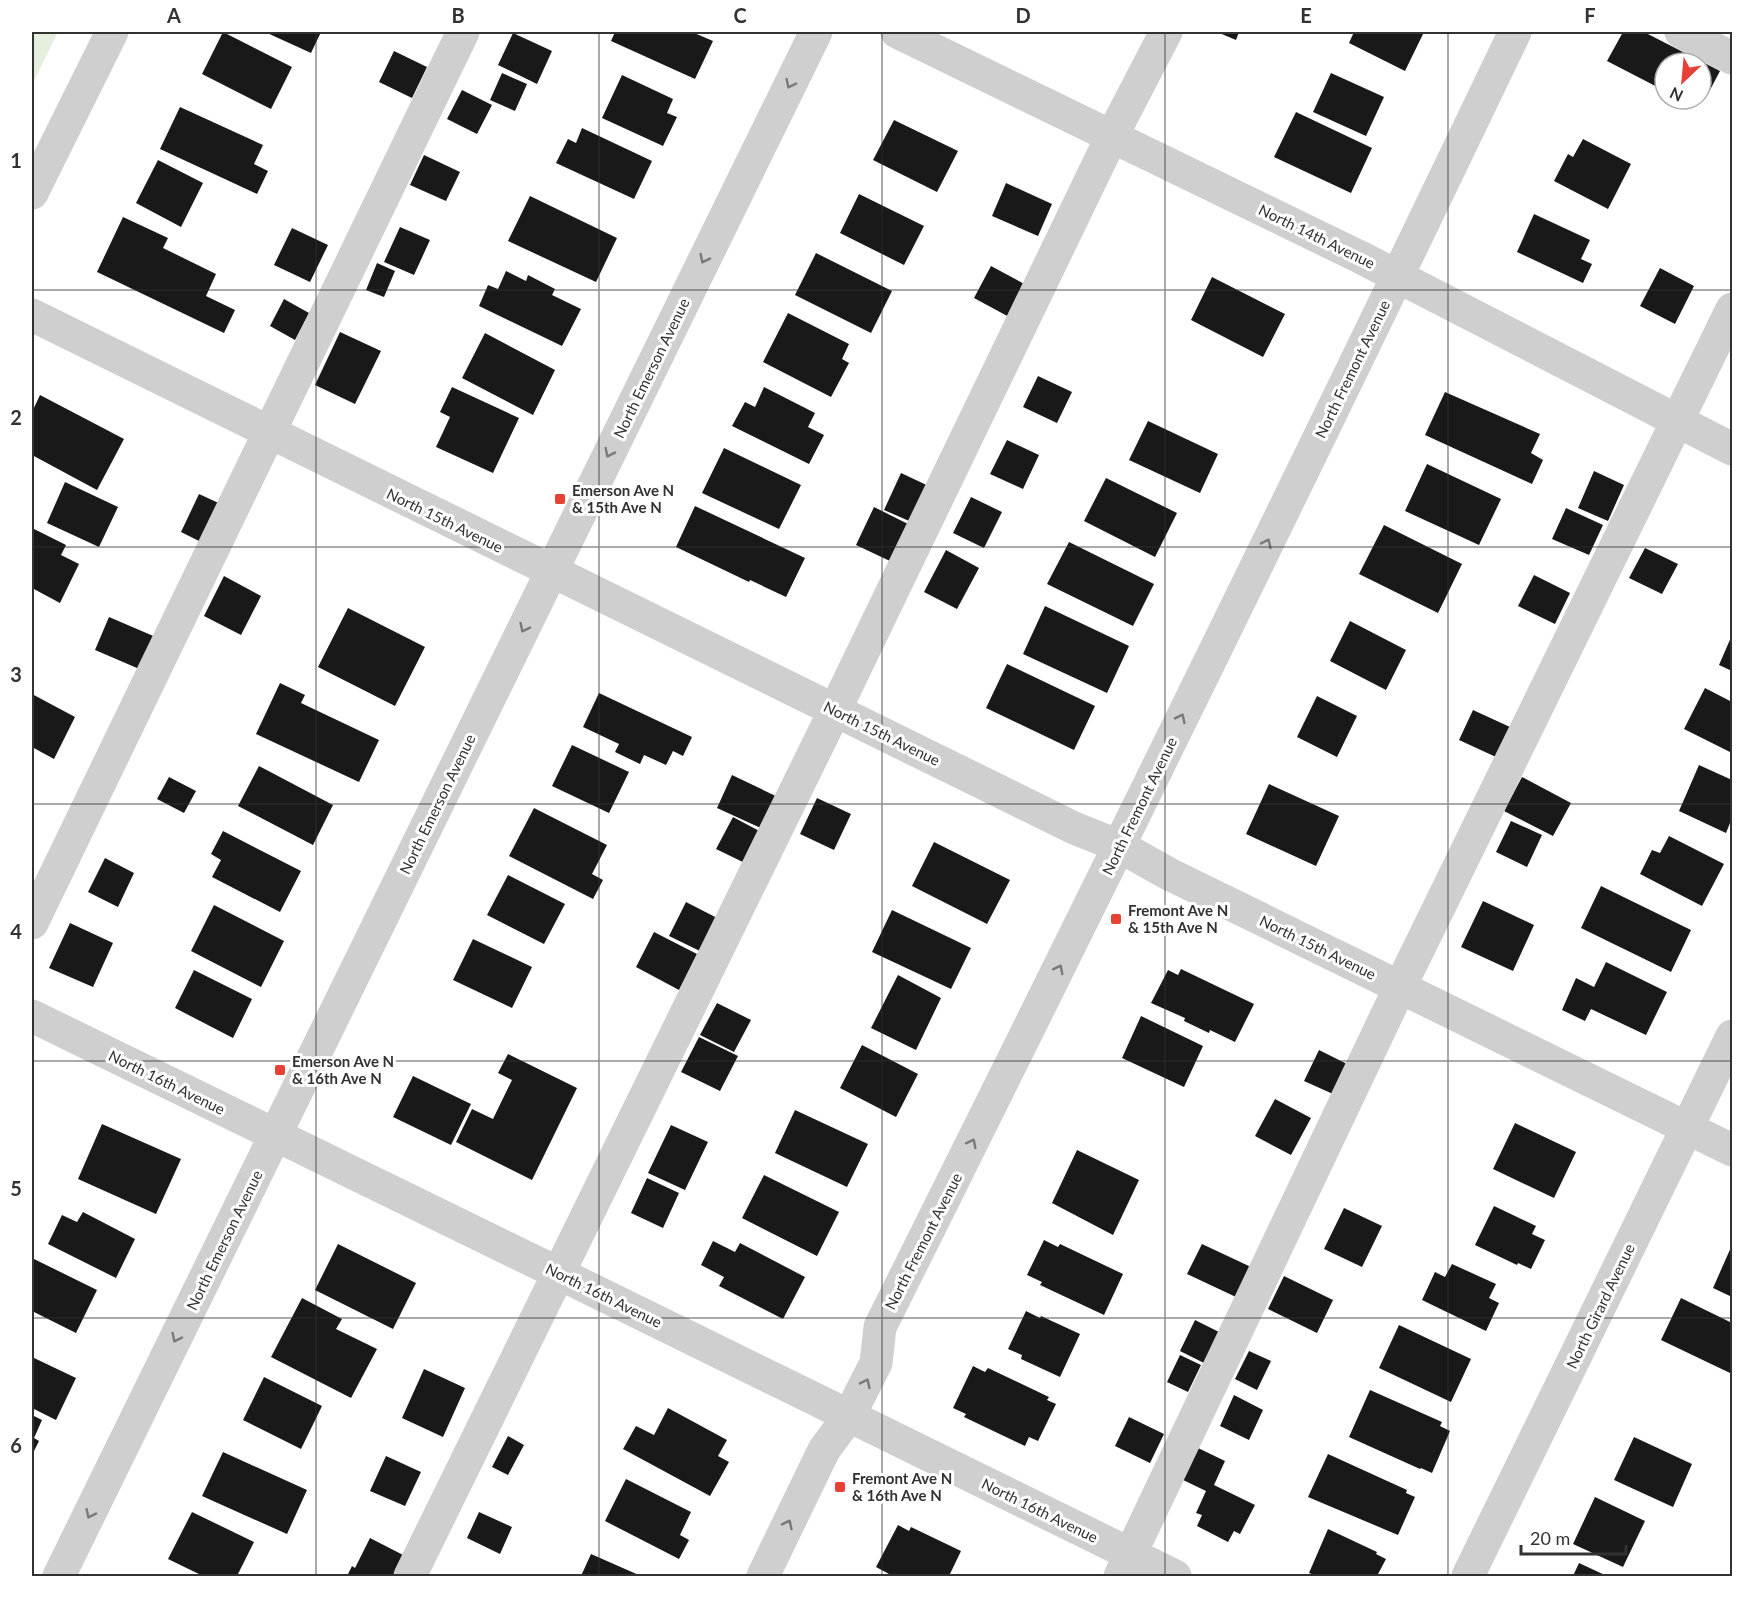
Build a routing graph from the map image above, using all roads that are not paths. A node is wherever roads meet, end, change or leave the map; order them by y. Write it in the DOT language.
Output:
graph roads {
  1 [pos="112,32"];
  2 [pos="464,32"];
  3 [pos="816,32"];
  4 [pos="897,32"];
  5 [pos="1166,32"];
  6 [pos="1515,32"];
  7 [pos="1681,32"];
  8 [pos="1732,58"];
  9 [pos="1113,136"];
  10 [pos="32,193"];
  11 [pos="1398,277"];
  12 [pos="1732,309"];
  13 [pos="32,315"];
  14 [pos="1676,421"];
  15 [pos="268,432"];
  16 [pos="1732,449"];
  17 [pos="551,572"];
  18 [pos="835,710"];
  19 [pos="1119,846"];
  20 [pos="32,923"];
  21 [pos="1400,987"];
  22 [pos="32,1016"];
  23 [pos="1732,1036"];
  24 [pos="1688,1128"];
  25 [pos="275,1135"];
  26 [pos="1732,1150"];
  27 [pos="558,1273"];
  28 [pos="849,1416"];
  29 [pos="1125,1566"];
  30 [pos="59,1576"];
  31 [pos="410,1576"];
  32 [pos="763,1576"];
  33 [pos="1175,1576"];
  34 [pos="1468,1576"];
  1 -- 10 [label="street"];
  2 -- 15 [label="street"];
  3 -- 17 [label="street, North Emerson Avenue, one-way"];
  4 -- 9 [label="street, North 14th Avenue"];
  5 -- 9 [label="street"];
  6 -- 11 [label="street, North Fremont Avenue"];
  7 -- 8 [label="street"];
  9 -- 11 [label="street, North 14th Avenue"];
  9 -- 18 [label="street"];
  11 -- 14 [label="street, North 14th Avenue"];
  19 -- 11 [label="street, North Fremont Avenue, one-way"];
  12 -- 14 [label="street"];
  13 -- 15 [label="street, North 15th Avenue"];
  14 -- 16 [label="street, North 14th Avenue"];
  14 -- 21 [label="street"];
  15 -- 17 [label="street, North 15th Avenue"];
  15 -- 20 [label="street"];
  17 -- 18 [label="street, North 15th Avenue"];
  17 -- 25 [label="street, North Emerson Avenue, one-way"];
  18 -- 19 [label="street, North 15th Avenue"];
  18 -- 27 [label="street"];
  19 -- 21 [label="street, North 15th Avenue"];
  28 -- 19 [label="street, North Fremont Avenue, one-way"];
  21 -- 24 [label="street, North 15th Avenue"];
  21 -- 29 [label="street"];
  22 -- 25 [label="street, North 16th Avenue"];
  23 -- 24 [label="street, North Girard Avenue"];
  24 -- 26 [label="street, North 15th Avenue"];
  24 -- 34 [label="street, North Girard Avenue"];
  25 -- 27 [label="street, North 16th Avenue"];
  25 -- 30 [label="street, North Emerson Avenue, one-way"];
  27 -- 28 [label="street, North 16th Avenue"];
  27 -- 31 [label="street"];
  28 -- 29 [label="street, North 16th Avenue"];
  32 -- 28 [label="street, North Fremont Avenue, one-way"];
  29 -- 33 [label="street, North 16th Avenue"];
}
